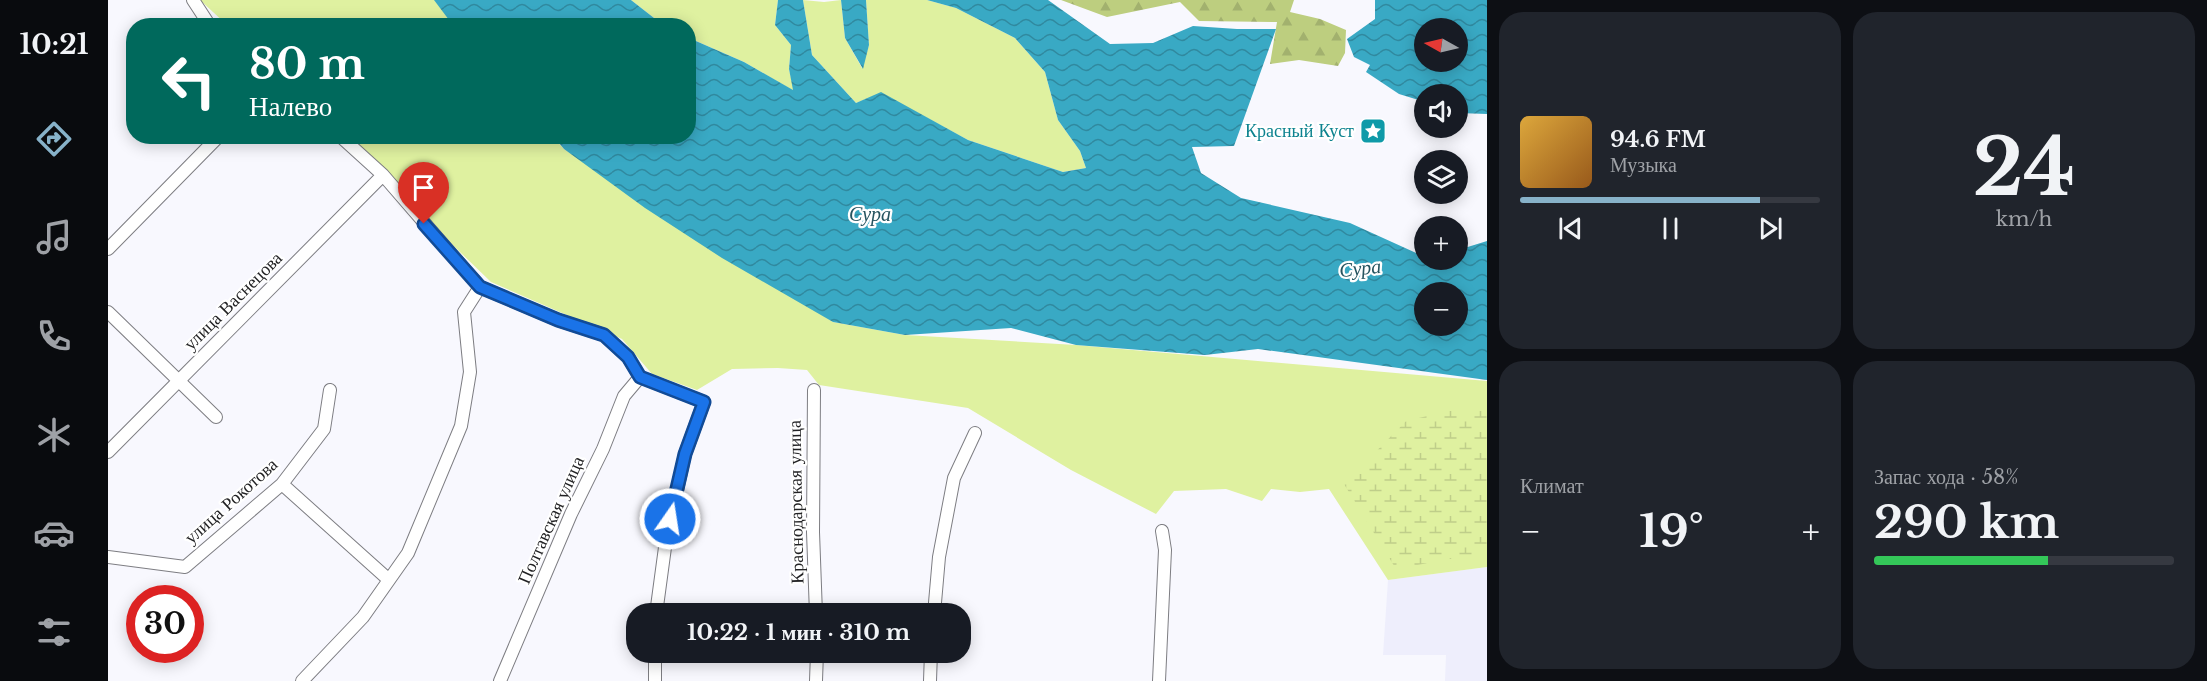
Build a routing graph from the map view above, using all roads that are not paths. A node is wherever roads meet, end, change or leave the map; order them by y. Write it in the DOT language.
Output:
graph roads {
  1 [pos="193,0"];
  2 [pos="205,18"];
  3 [pos="211,144"];
  4 [pos="349,144"];
  5 [pos="383,176"];
  6 [pos="108,249"];
  7 [pos="480,287"];
  8 [pos="108,312"];
  9 [pos="640,377"];
  10 [pos="179,381"];
  11 [pos="330,390"];
  12 [pos="814,390"];
  13 [pos="216,417"];
  14 [pos="975,433"];
  15 [pos="108,452"];
  16 [pos="282,484"];
  17 [pos="1162,531"];
  18 [pos="108,556"];
  19 [pos="389,580"];
  20 [pos="657,603"];
  21 [pos="816,603"];
  22 [pos="935,603"];
  23 [pos="655,663"];
  24 [pos="817,663"];
  25 [pos="931,663"];
  26 [pos="302,681"];
  27 [pos="500,681"];
  28 [pos="656,681"];
  29 [pos="816,681"];
  30 [pos="930,681"];
  31 [pos="1159,681"];
  1 -- 2 [label="street"];
  3 -- 6 [label="street"];
  4 -- 5 [label="street"];
  5 -- 7 [label="street"];
  5 -- 10 [label="street, улица Васнецова"];
  7 -- 9 [label="street"];
  7 -- 19 [label="street"];
  8 -- 10 [label="street"];
  9 -- 20 [label="street"];
  9 -- 27 [label="street, Полтавская улица"];
  10 -- 13 [label="street"];
  10 -- 15 [label="street, улица Васнецова"];
  11 -- 16 [label="street, улица Рокотова"];
  12 -- 21 [label="street, Краснодарская улица"];
  14 -- 22 [label="street"];
  16 -- 18 [label="street, улица Рокотова"];
  16 -- 19 [label="street"];
  17 -- 31 [label="street"];
  19 -- 26 [label="street"];
  23 -- 28 [label="street"];
  24 -- 29 [label="street"];
  25 -- 30 [label="street"];
}
